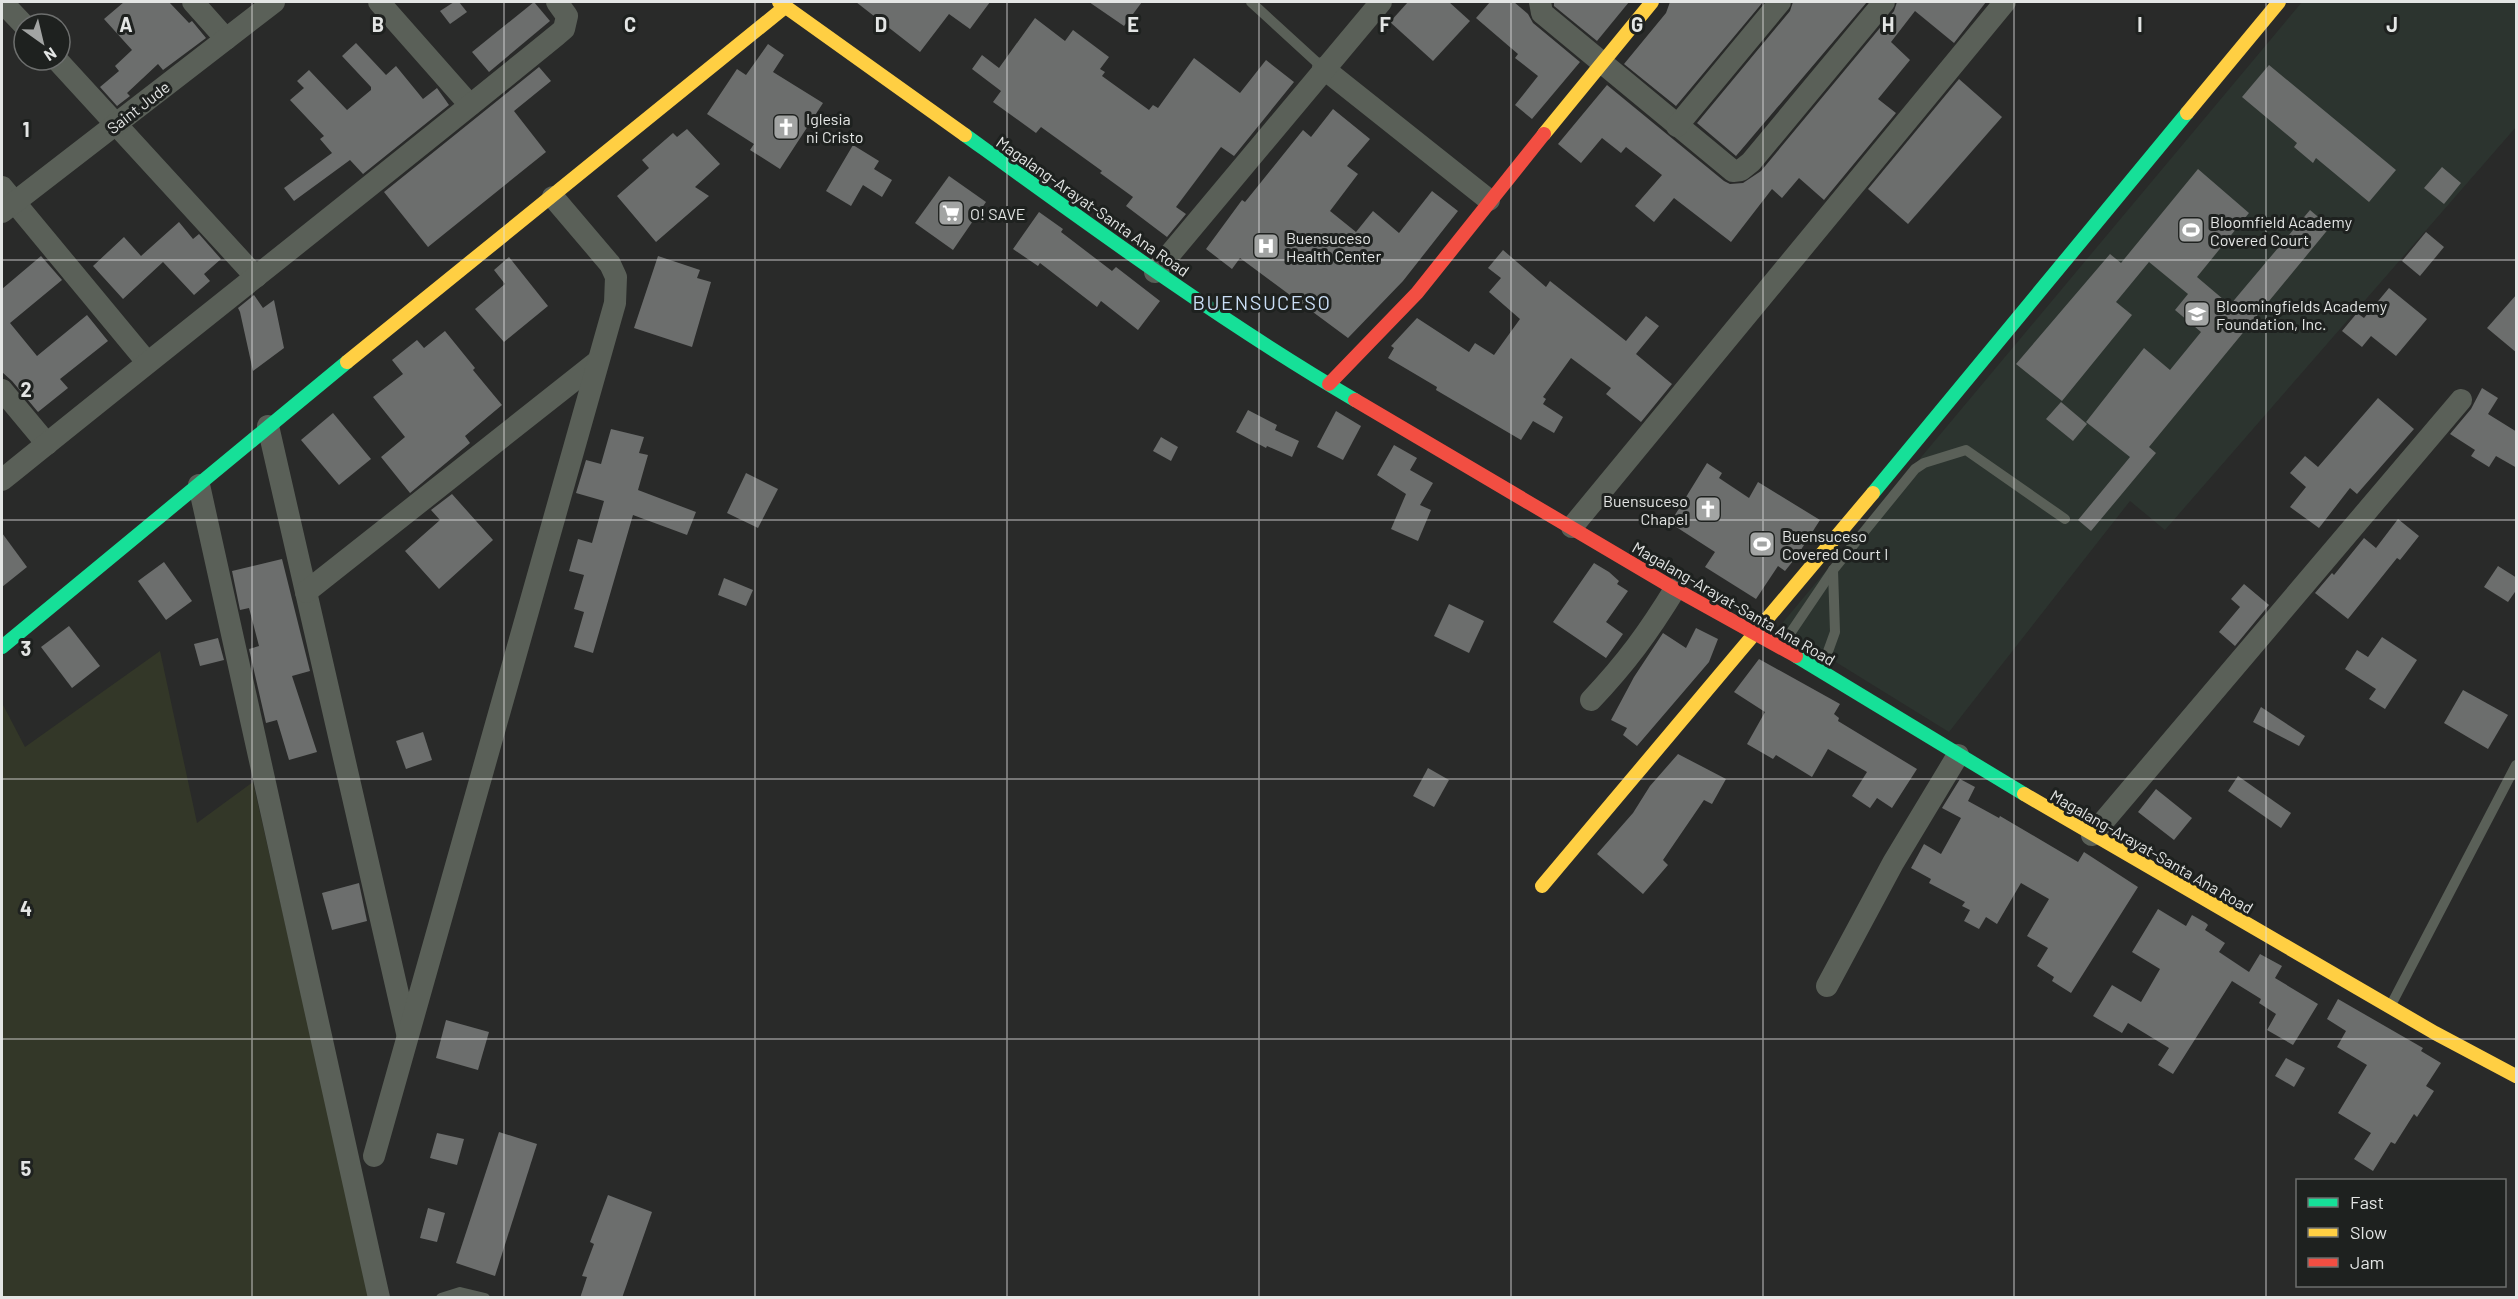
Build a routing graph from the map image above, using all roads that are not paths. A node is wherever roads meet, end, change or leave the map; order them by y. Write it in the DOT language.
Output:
graph roads {
  1 [pos="193,2"];
  2 [pos="273,2"];
  3 [pos="379,2"];
  4 [pos="557,2"];
  5 [pos="1251,2"];
  6 [pos="1381,2"];
  7 [pos="1540,2"];
  8 [pos="1652,2"];
  9 [pos="1780,2"];
  10 [pos="1884,2"];
  11 [pos="2005,2"];
  12 [pos="2279,2"];
  13 [pos="785,3"];
  14 [pos="226,39"];
  15 [pos="1601,62"];
  16 [pos="1323,68"];
  17 [pos="68,72"];
  18 [pos="470,105"];
  19 [pos="117,124"];
  20 [pos="1677,126"];
  21 [pos="553,197"];
  22 [pos="6,200"];
  23 [pos="1489,200"];
  24 [pos="1155,272"];
  25 [pos="256,277"];
  26 [pos="147,362"];
  27 [pos="597,362"];
  28 [pos="1329,384"];
  29 [pos="2,390"];
  30 [pos="2462,400"];
  31 [pos="268,426"];
  32 [pos="47,444"];
  33 [pos="2,480"];
  34 [pos="199,486"];
  35 [pos="2065,519"];
  36 [pos="1572,527"];
  37 [pos="1833,570"];
  38 [pos="1675,589"];
  39 [pos="306,592"];
  40 [pos="1757,633"];
  41 [pos="2,647"];
  42 [pos="1781,647"];
  43 [pos="1820,671"];
  44 [pos="1591,700"];
  45 [pos="1958,755"];
  46 [pos="2517,765"];
  47 [pos="2092,835"];
  48 [pos="1542,886"];
  49 [pos="1827,986"];
  50 [pos="2390,1008"];
  51 [pos="408,1036"];
  52 [pos="2517,1076"];
  53 [pos="374,1156"];
  54 [pos="379,1298"];
  55 [pos="441,1298"];
  56 [pos="486,1298"];
  1 -- 14 [label="street"];
  2 -- 14 [label="street, Saint Jude"];
  3 -- 18 [label="street"];
  4 -- 18 [label="street"];
  5 -- 16 [label="lane"];
  6 -- 16 [label="street"];
  7 -- 15 [label="street"];
  8 -- 15 [label="street"];
  9 -- 20 [label="street"];
  10 -- 20 [label="street"];
  11 -- 36 [label="street"];
  12 -- 40 [label="street"];
  13 -- 21 [label="street"];
  13 -- 24 [label="street, Magalang-Arayat-Santa Ana Road"];
  14 -- 19 [label="street, Saint Jude"];
  15 -- 20 [label="street"];
  15 -- 23 [label="street"];
  16 -- 23 [label="street"];
  16 -- 24 [label="street"];
  17 -- 19 [label="street"];
  18 -- 25 [label="street"];
  19 -- 22 [label="street, Saint Jude"];
  19 -- 25 [label="street"];
  21 -- 27 [label="street"];
  21 -- 31 [label="street"];
  22 -- 26 [label="street"];
  23 -- 28 [label="street"];
  24 -- 28 [label="street, Magalang-Arayat-Santa Ana Road"];
  25 -- 26 [label="street"];
  26 -- 32 [label="street"];
  27 -- 39 [label="street"];
  27 -- 51 [label="street"];
  28 -- 36 [label="street, Magalang-Arayat-Santa Ana Road"];
  29 -- 32 [label="street"];
  30 -- 47 [label="street"];
  31 -- 34 [label="street"];
  31 -- 39 [label="street"];
  32 -- 33 [label="street"];
  34 -- 41 [label="street"];
  34 -- 54 [label="street"];
  35 -- 37 [label="lane"];
  36 -- 38 [label="street, Magalang-Arayat-Santa Ana Road"];
  37 -- 42 [label="lane"];
  37 -- 43 [label="lane"];
  38 -- 40 [label="street, Magalang-Arayat-Santa Ana Road"];
  38 -- 44 [label="street"];
  39 -- 51 [label="street"];
  40 -- 42 [label="street, Magalang-Arayat-Santa Ana Road"];
  40 -- 48 [label="street"];
  42 -- 43 [label="street, Magalang-Arayat-Santa Ana Road"];
  43 -- 45 [label="street, Magalang-Arayat-Santa Ana Road"];
  45 -- 47 [label="street, Magalang-Arayat-Santa Ana Road"];
  45 -- 49 [label="street"];
  46 -- 50 [label="lane"];
  47 -- 50 [label="street, Magalang-Arayat-Santa Ana Road"];
  50 -- 52 [label="street, Magalang-Arayat-Santa Ana Road"];
  51 -- 53 [label="street"];
  55 -- 56 [label="lane"];
}
